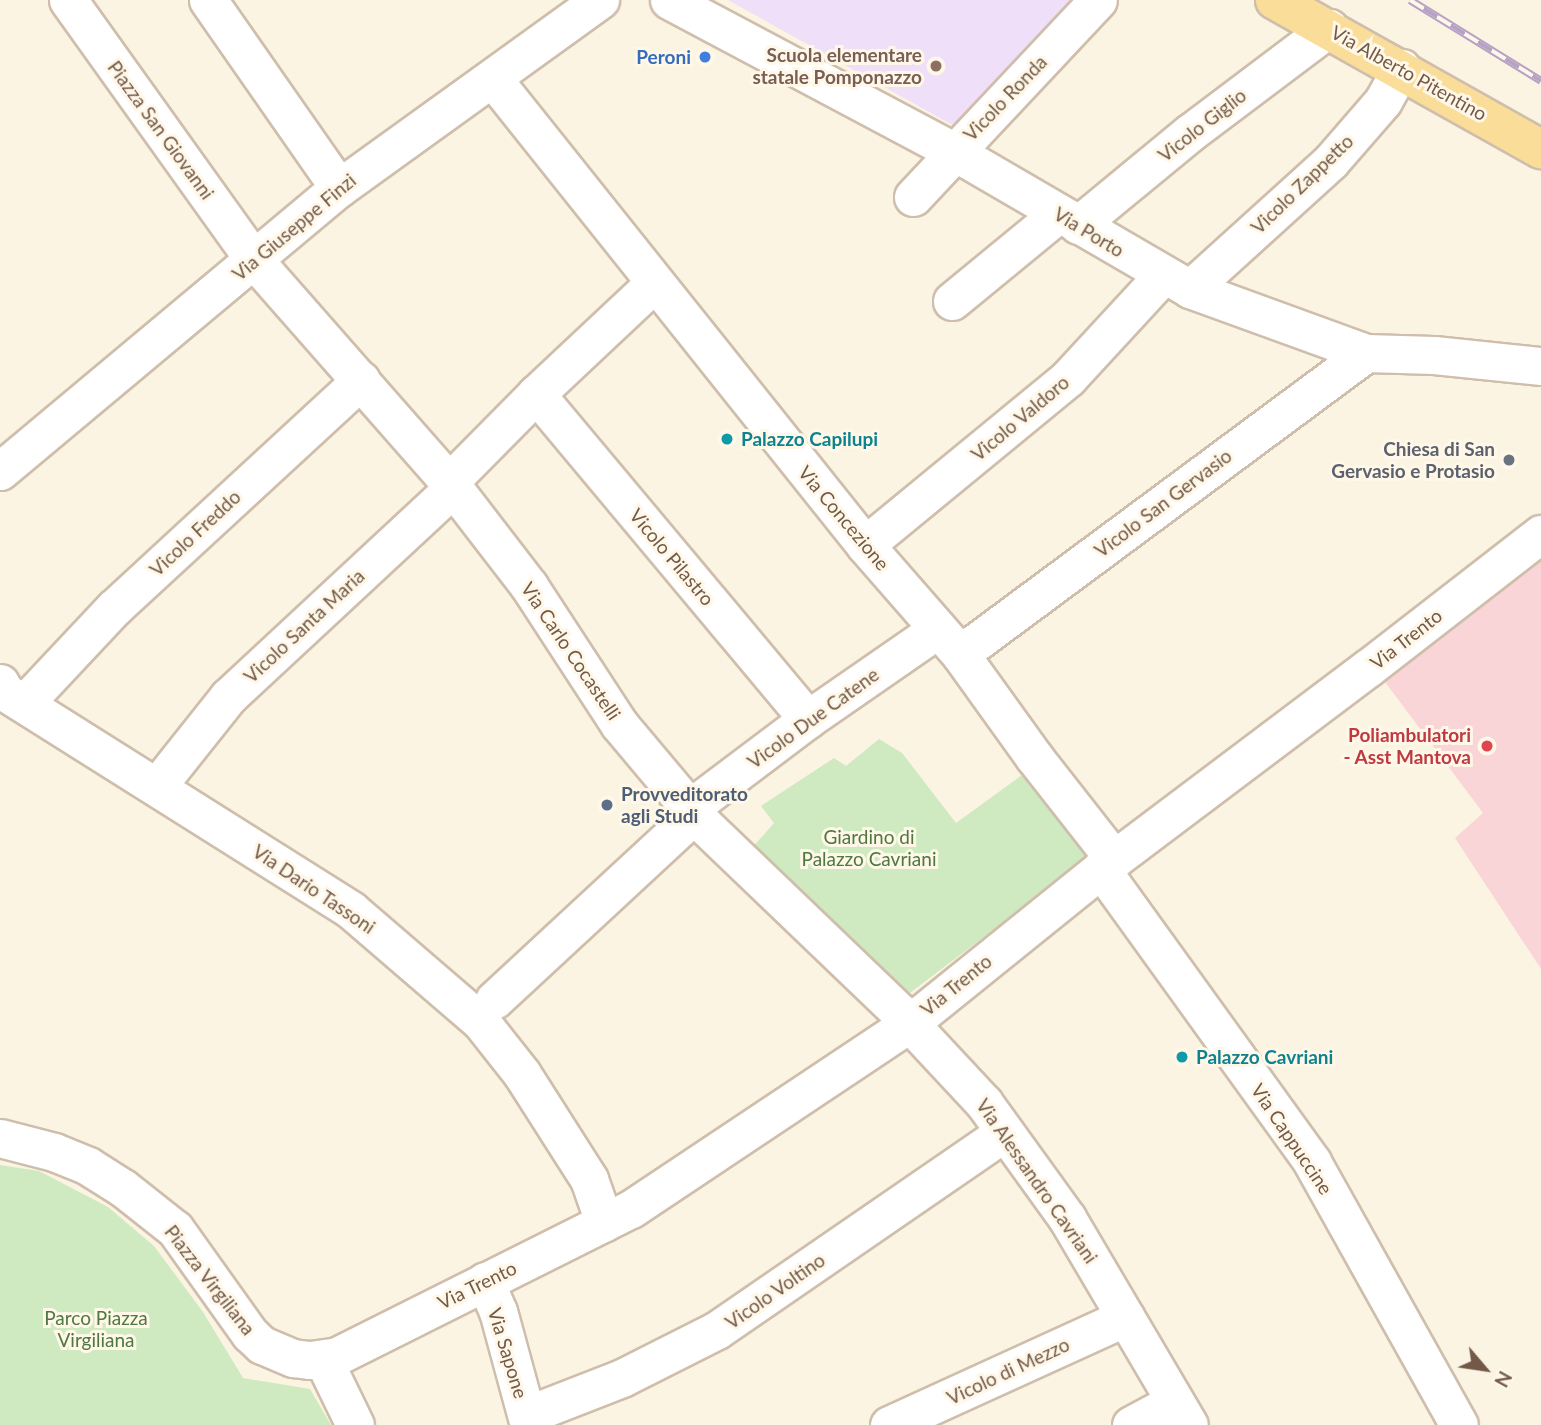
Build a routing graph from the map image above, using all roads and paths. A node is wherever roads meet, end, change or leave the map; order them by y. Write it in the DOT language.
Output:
graph roads {
  1 [pos="68,0"];
  2 [pos="208,0"];
  3 [pos="600,0"];
  4 [pos="669,0"];
  5 [pos="1098,0"];
  6 [pos="1275,0"];
  7 [pos="1329,28"];
  8 [pos="1401,68"];
  9 [pos="493,79"];
  10 [pos="1541,149"];
  11 [pos="953,151"];
  12 [pos="339,187"];
  13 [pos="913,197"];
  14 [pos="1068,219"];
  15 [pos="254,260"];
  16 [pos="1176,283"];
  17 [pos="653,284"];
  18 [pos="952,301"];
  19 [pos="1366,353"];
  20 [pos="1541,366"];
  21 [pos="361,380"];
  22 [pos="536,394"];
  23 [pos="0,471"];
  24 [pos="451,485"];
  25 [pos="1541,534"];
  26 [pos="865,545"];
  27 [pos="949,641"];
  28 [pos="10,690"];
  29 [pos="808,719"];
  30 [pos="166,775"];
  31 [pos="692,811"];
  32 [pos="1108,864"];
  33 [pos="494,1000"];
  34 [pos="910,1023"];
  35 [pos="1005,1132"];
  36 [pos="0,1138"];
  37 [pos="604,1222"];
  38 [pos="485,1281"];
  39 [pos="1126,1317"];
  40 [pos="323,1359"];
  41 [pos="1181,1413"];
  42 [pos="932,1417"];
  43 [pos="528,1420"];
  44 [pos="355,1425"];
  45 [pos="890,1425"];
  46 [pos="1131,1425"];
  47 [pos="1459,1425"];
  1 -- 15 [label="street, Piazza San Giovanni"];
  2 -- 12 [label="street"];
  3 -- 9 [label="street, Via Giuseppe Finzi"];
  4 -- 11 [label="street, Via Porto"];
  5 -- 11 [label="street, Vicolo Ronda"];
  6 -- 7 [label="main road, Via Alberto Pitentino"];
  7 -- 8 [label="main road, Via Alberto Pitentino"];
  7 -- 14 [label="street, Vicolo Giglio"];
  8 -- 10 [label="main road, Via Alberto Pitentino"];
  8 -- 16 [label="street, Vicolo Zappetto"];
  9 -- 12 [label="street, Via Giuseppe Finzi"];
  9 -- 17 [label="street, Via Concezione"];
  11 -- 13 [label="street, Vicolo Ronda"];
  11 -- 14 [label="street, Via Porto"];
  12 -- 15 [label="street, Via Giuseppe Finzi"];
  14 -- 16 [label="street, Via Porto"];
  14 -- 18 [label="street, Vicolo Giglio"];
  15 -- 21 [label="street, Via Carlo Cocastelli"];
  15 -- 23 [label="street, Via Giuseppe Finzi"];
  16 -- 19 [label="street, Via Porto"];
  16 -- 26 [label="street, Vicolo Valdoro"];
  17 -- 22 [label="street, Vicolo Santa Maria"];
  17 -- 26 [label="street, Via Concezione"];
  19 -- 20 [label="street, Via Porto"];
  19 -- 27 [label="street, Vicolo San Gervasio"];
  21 -- 24 [label="street, Via Carlo Cocastelli"];
  21 -- 28 [label="street, Vicolo Freddo"];
  22 -- 24 [label="street, Vicolo Santa Maria"];
  22 -- 29 [label="street, Vicolo Pilastro"];
  24 -- 30 [label="street, Vicolo Santa Maria"];
  24 -- 31 [label="street, Via Carlo Cocastelli"];
  25 -- 32 [label="street, Via Trento"];
  26 -- 27 [label="street, Via Concezione"];
  27 -- 29 [label="street, Vicolo Due Catene"];
  27 -- 32 [label="street, Via Concezione"];
  28 -- 37 [label="street, Via Dario Tassoni"];
  29 -- 31 [label="street, Vicolo Due Catene"];
  31 -- 33 [label="street, Vicolo Due Catene"];
  31 -- 34 [label="street, Via Carlo Cocastelli"];
  32 -- 34 [label="street, Via Trento"];
  32 -- 47 [label="street, Via Cappuccine"];
  34 -- 35 [label="street, Via Alessandro Cavriani"];
  34 -- 37 [label="street, Via Trento"];
  35 -- 39 [label="street, Via Alessandro Cavriani"];
  35 -- 43 [label="street, Vicolo Voltino"];
  36 -- 40 [label="street, Piazza Virgiliana"];
  37 -- 38 [label="street, Via Trento"];
  38 -- 40 [label="street, Via Trento"];
  38 -- 43 [label="street, Via Sapone"];
  39 -- 41 [label="street, Via Alessandro Cavriani"];
  39 -- 42 [label="street, Vicolo di Mezzo"];
  40 -- 44 [label="street"];
  41 -- 46 [label="street"];
  42 -- 45 [label="street, Vicolo di Mezzo"];
}
